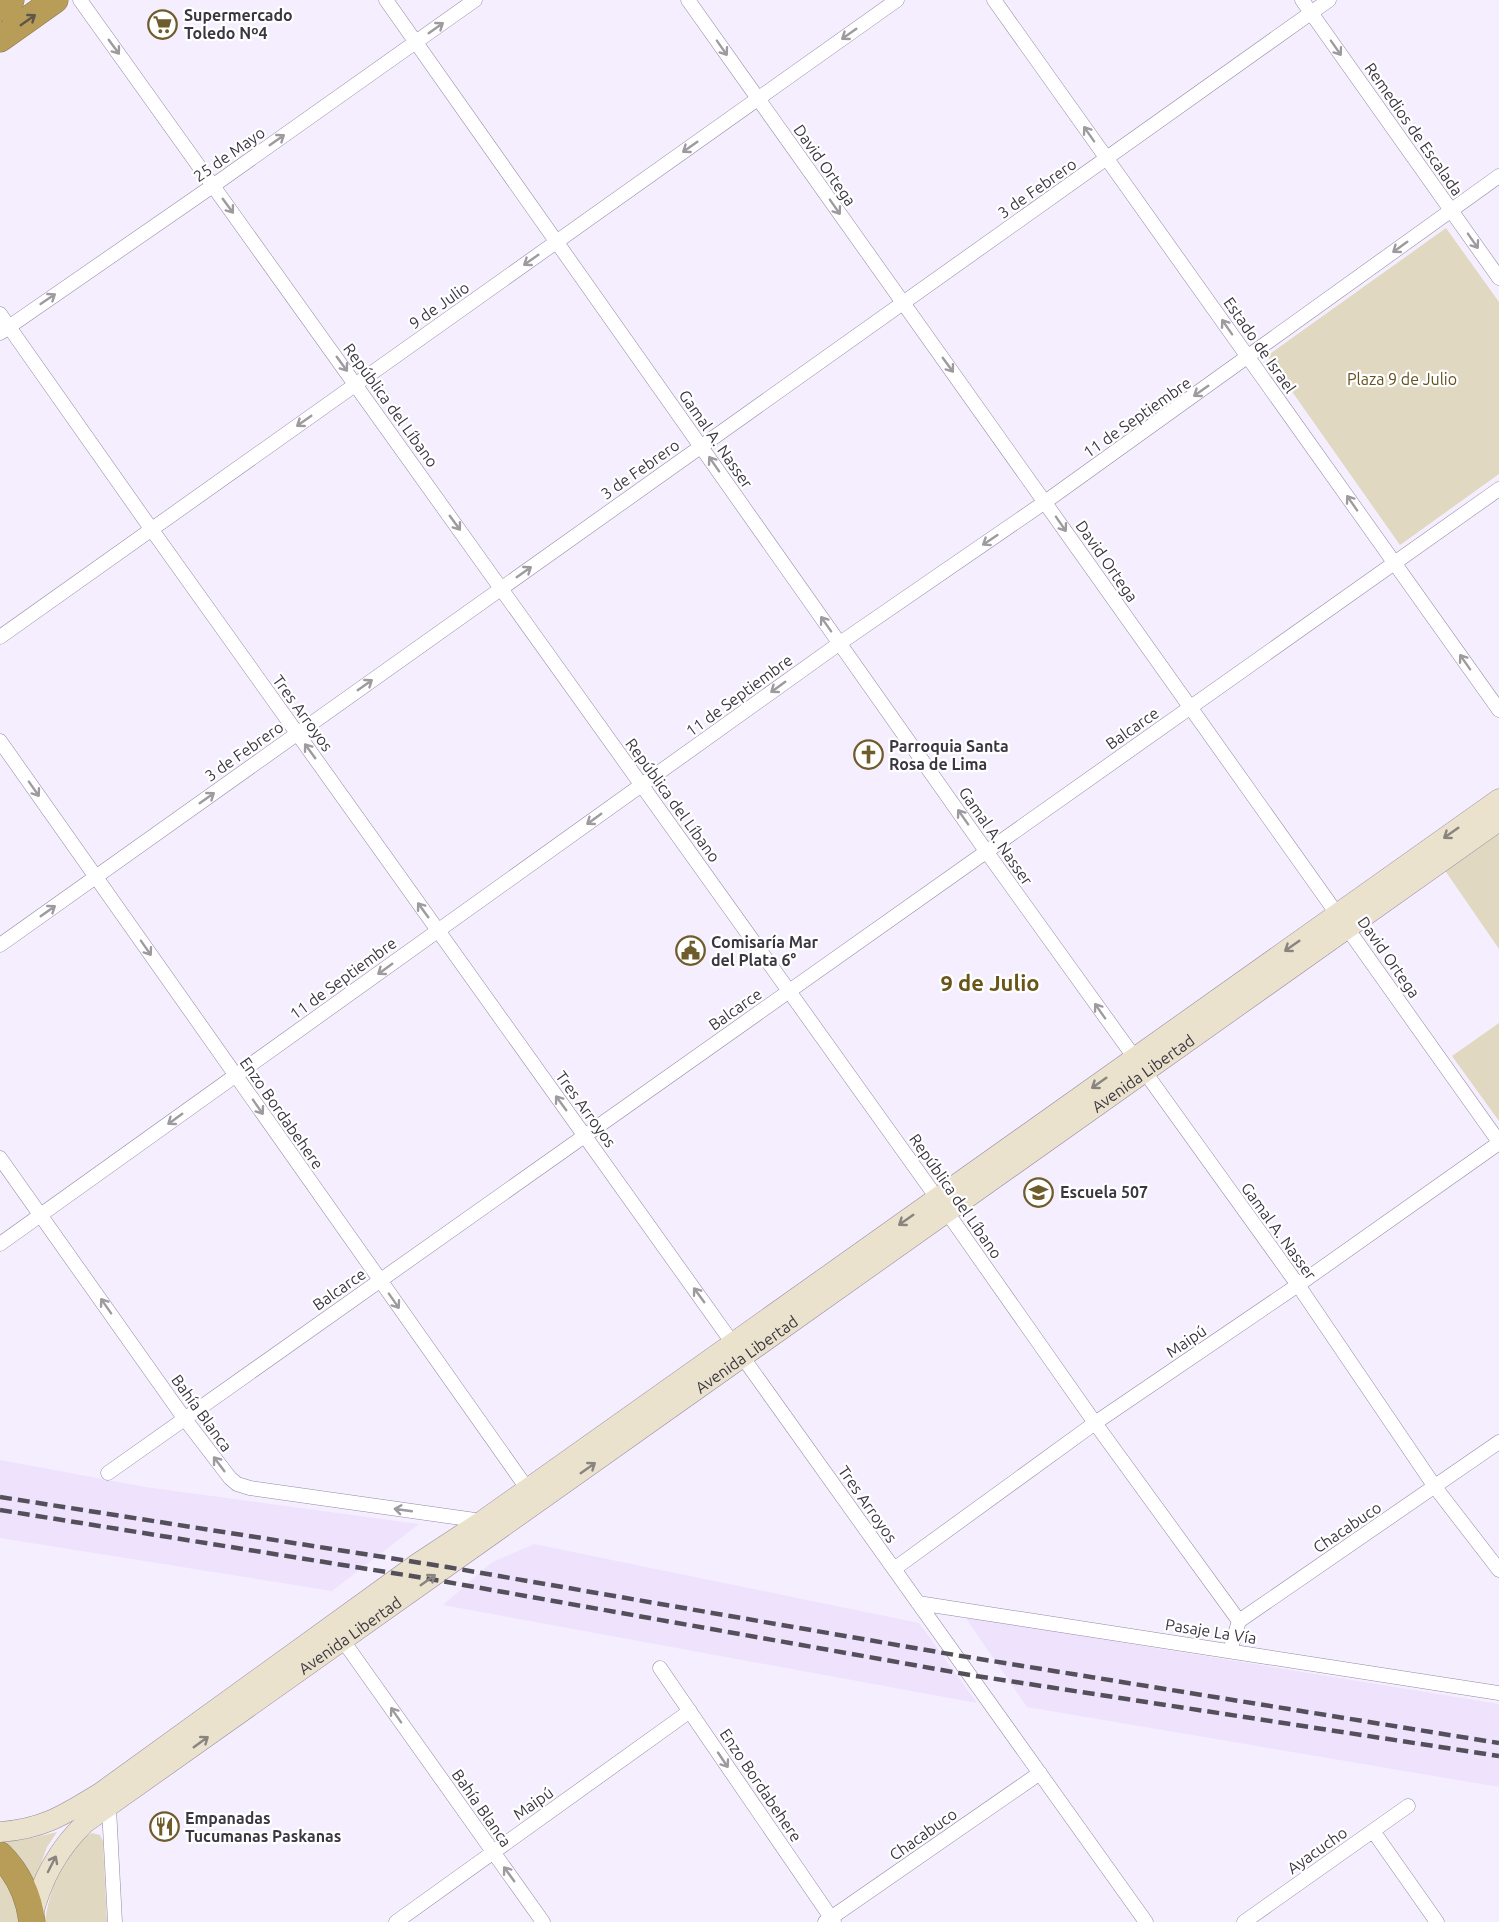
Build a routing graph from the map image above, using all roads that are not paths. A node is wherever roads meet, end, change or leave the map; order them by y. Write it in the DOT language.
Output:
graph roads {
  1 [pos="11,0"];
  2 [pos="55,0"];
  3 [pos="80,0"];
  4 [pos="386,0"];
  5 [pos="475,0"];
  6 [pos="688,0"];
  7 [pos="897,0"];
  8 [pos="994,0"];
  9 [pos="1302,0"];
  10 [pos="1329,0"];
  11 [pos="0,8"];
  12 [pos="1311,13"];
  13 [pos="0,39"];
  14 [pos="416,42"];
  15 [pos="758,99"];
  16 [pos="1107,158"];
  17 [pos="1499,176"];
  18 [pos="214,185"];
  19 [pos="1451,210"];
  20 [pos="557,242"];
  21 [pos="1499,278"];
  22 [pos="903,303"];
  23 [pos="0,314"];
  24 [pos="4,330"];
  25 [pos="1248,358"];
  26 [pos="356,384"];
  27 [pos="701,447"];
  28 [pos="1499,489"];
  29 [pos="1045,502"];
  30 [pos="152,530"];
  31 [pos="1394,563"];
  32 [pos="501,588"];
  33 [pos="0,638"];
  34 [pos="840,643"];
  35 [pos="1191,707"];
  36 [pos="1499,710"];
  37 [pos="297,733"];
  38 [pos="0,741"];
  39 [pos="642,785"];
  40 [pos="1499,799"];
  41 [pos="1499,821"];
  42 [pos="986,851"];
  43 [pos="96,877"];
  44 [pos="1343,921"];
  45 [pos="438,930"];
  46 [pos="0,945"];
  47 [pos="789,991"];
  48 [pos="1139,1065"];
  49 [pos="236,1076"];
  50 [pos="585,1136"];
  51 [pos="1499,1142"];
  52 [pos="0,1158"];
  53 [pos="943,1205"];
  54 [pos="41,1215"];
  55 [pos="0,1244"];
  56 [pos="380,1281"];
  57 [pos="1298,1285"];
  58 [pos="738,1350"];
  59 [pos="184,1418"];
  60 [pos="1095,1423"];
  61 [pos="1499,1442"];
  62 [pos="108,1473"];
  63 [pos="1436,1487"];
  64 [pos="532,1496"];
  65 [pos="482,1521"];
  66 [pos="894,1569"];
  67 [pos="1499,1570"];
  68 [pos="918,1603"];
  69 [pos="1239,1621"];
  70 [pos="337,1632"];
  71 [pos="1230,1651"];
  72 [pos="660,1668"];
  73 [pos="1499,1693"];
  74 [pos="690,1711"];
  75 [pos="1040,1773"];
  76 [pos="1408,1806"];
  77 [pos="109,1808"];
  78 [pos="1373,1831"];
  79 [pos="0,1832"];
  80 [pos="492,1852"];
  81 [pos="0,1856"];
  82 [pos="32,1921"];
  83 [pos="830,1921"];
  84 [pos="115,1922"];
  85 [pos="396,1922"];
  86 [pos="543,1922"];
  87 [pos="1146,1922"];
  88 [pos="1244,1922"];
  89 [pos="1437,1922"];
  1 -- 11 [label="highway"];
  13 -- 2 [label="highway, one-way"];
  3 -- 18 [label="street, República del Líbano, one-way"];
  4 -- 14 [label="street, Gamal A. Nasser"];
  14 -- 5 [label="street, 25 de Mayo, one-way"];
  6 -- 15 [label="street, David Ortega, one-way"];
  7 -- 15 [label="street, 9 de Julio, one-way"];
  16 -- 8 [label="street, Estado de Israel, one-way"];
  9 -- 12 [label="street, Remedios de Escalada"];
  10 -- 12 [label="street, 3 de Febrero"];
  12 -- 16 [label="street, 3 de Febrero"];
  12 -- 19 [label="street, Remedios de Escalada, one-way"];
  18 -- 14 [label="street, 25 de Mayo, one-way"];
  14 -- 20 [label="street, Gamal A. Nasser"];
  15 -- 20 [label="street, 9 de Julio, one-way"];
  15 -- 22 [label="street, David Ortega, one-way"];
  16 -- 22 [label="street, 3 de Febrero"];
  25 -- 16 [label="street, Estado de Israel, one-way"];
  17 -- 19 [label="street, 11 de Septiembre"];
  24 -- 18 [label="street, 25 de Mayo, one-way"];
  18 -- 26 [label="street, República del Líbano, one-way"];
  19 -- 21 [label="street, Remedios de Escalada, one-way"];
  19 -- 25 [label="street, 11 de Septiembre, one-way"];
  20 -- 26 [label="street, 9 de Julio, one-way"];
  20 -- 27 [label="street, Gamal A. Nasser"];
  22 -- 27 [label="street, 3 de Febrero"];
  22 -- 29 [label="street, David Ortega, one-way"];
  23 -- 24 [label="street, Tres Arroyos"];
  24 -- 30 [label="street, Tres Arroyos"];
  25 -- 29 [label="street, 11 de Septiembre, one-way"];
  31 -- 25 [label="street, Estado de Israel, one-way"];
  26 -- 30 [label="street, 9 de Julio, one-way"];
  26 -- 32 [label="street, República del Líbano, one-way"];
  32 -- 27 [label="street, 3 de Febrero, one-way"];
  34 -- 27 [label="street, Gamal A. Nasser, one-way"];
  28 -- 31 [label="street, Balcarce"];
  29 -- 34 [label="street, 11 de Septiembre, one-way"];
  29 -- 35 [label="street, David Ortega, one-way"];
  30 -- 33 [label="street, 9 de Julio"];
  30 -- 37 [label="street, Tres Arroyos"];
  31 -- 35 [label="street, Balcarce"];
  36 -- 31 [label="street, Estado de Israel, one-way"];
  37 -- 32 [label="street, 3 de Febrero, one-way"];
  32 -- 39 [label="street, República del Líbano"];
  34 -- 39 [label="street, 11 de Septiembre, one-way"];
  42 -- 34 [label="street, Gamal A. Nasser, one-way"];
  35 -- 42 [label="street, Balcarce"];
  35 -- 44 [label="street, David Ortega"];
  43 -- 37 [label="street, 3 de Febrero, one-way"];
  45 -- 37 [label="street, Tres Arroyos, one-way"];
  38 -- 43 [label="street, Enzo Bordabehere, one-way"];
  39 -- 45 [label="street, 11 de Septiembre, one-way"];
  39 -- 47 [label="street, República del Líbano"];
  40 -- 44 [label="main road, Avenida Libertad, one-way"];
  41 -- 44 [label="main road, Avenida Libertad"];
  42 -- 47 [label="street, Balcarce"];
  48 -- 42 [label="street, Gamal A. Nasser, one-way"];
  46 -- 43 [label="street, 3 de Febrero, one-way"];
  43 -- 49 [label="street, Enzo Bordabehere, one-way"];
  44 -- 48 [label="main road, Avenida Libertad"];
  44 -- 51 [label="street, David Ortega"];
  45 -- 49 [label="street, 11 de Septiembre, one-way"];
  50 -- 45 [label="street, Tres Arroyos, one-way"];
  47 -- 50 [label="street, Balcarce"];
  47 -- 53 [label="street, República del Líbano"];
  48 -- 53 [label="main road, Avenida Libertad"];
  48 -- 57 [label="street, Gamal A. Nasser"];
  49 -- 54 [label="street, 11 de Septiembre, one-way"];
  49 -- 56 [label="street, Enzo Bordabehere, one-way"];
  50 -- 56 [label="street, Balcarce"];
  58 -- 50 [label="street, Tres Arroyos, one-way"];
  51 -- 57 [label="street, Maipú"];
  52 -- 54 [label="street, Bahía Blanca"];
  53 -- 58 [label="main road, Avenida Libertad"];
  53 -- 60 [label="street, República del Líbano"];
  54 -- 55 [label="street, 11 de Septiembre"];
  59 -- 54 [label="street, Bahía Blanca, one-way"];
  56 -- 59 [label="street, Balcarce"];
  56 -- 64 [label="street, Enzo Bordabehere, one-way"];
  57 -- 60 [label="street, Maipú"];
  57 -- 63 [label="street, Gamal A. Nasser"];
  58 -- 64 [label="main road, Avenida Libertad"];
  58 -- 66 [label="street, Tres Arroyos"];
  59 -- 62 [label="street, Balcarce"];
  65 -- 59 [label="street, Bahía Blanca, one-way"];
  60 -- 66 [label="street, Maipú"];
  60 -- 69 [label="street, República del Líbano"];
  61 -- 63 [label="street, Chacabuco"];
  63 -- 67 [label="street, Gamal A. Nasser"];
  63 -- 69 [label="street, Chacabuco"];
  64 -- 65 [label="main road, Avenida Libertad"];
  70 -- 64 [label="main road, Avenida Libertad, one-way"];
  65 -- 70 [label="main road, Avenida Libertad"];
  66 -- 68 [label="street, Tres Arroyos"];
  68 -- 71 [label="street, Pasaje La Vía"];
  68 -- 75 [label="street, Tres Arroyos"];
  69 -- 71 [label="street"];
  77 -- 70 [label="main road, Avenida Libertad, one-way"];
  70 -- 79 [label="main road, Avenida Libertad"];
  80 -- 70 [label="street, Bahía Blanca, one-way"];
  71 -- 73 [label="street, Pasaje La Vía"];
  72 -- 74 [label="street, Enzo Bordabehere"];
  74 -- 80 [label="street, Maipú"];
  74 -- 83 [label="street, Enzo Bordabehere, one-way"];
  75 -- 83 [label="street, Chacabuco"];
  75 -- 87 [label="street, Tres Arroyos"];
  76 -- 78 [label="street, Ayacucho"];
  82 -- 77 [label="main road, Avenida Libertad, one-way"];
  77 -- 84 [label="street"];
  78 -- 88 [label="street, Ayacucho"];
  78 -- 89 [label="street"];
  80 -- 85 [label="street, Maipú"];
  86 -- 80 [label="street, Bahía Blanca, one-way"];
  81 -- 82 [label="highway"];
}
